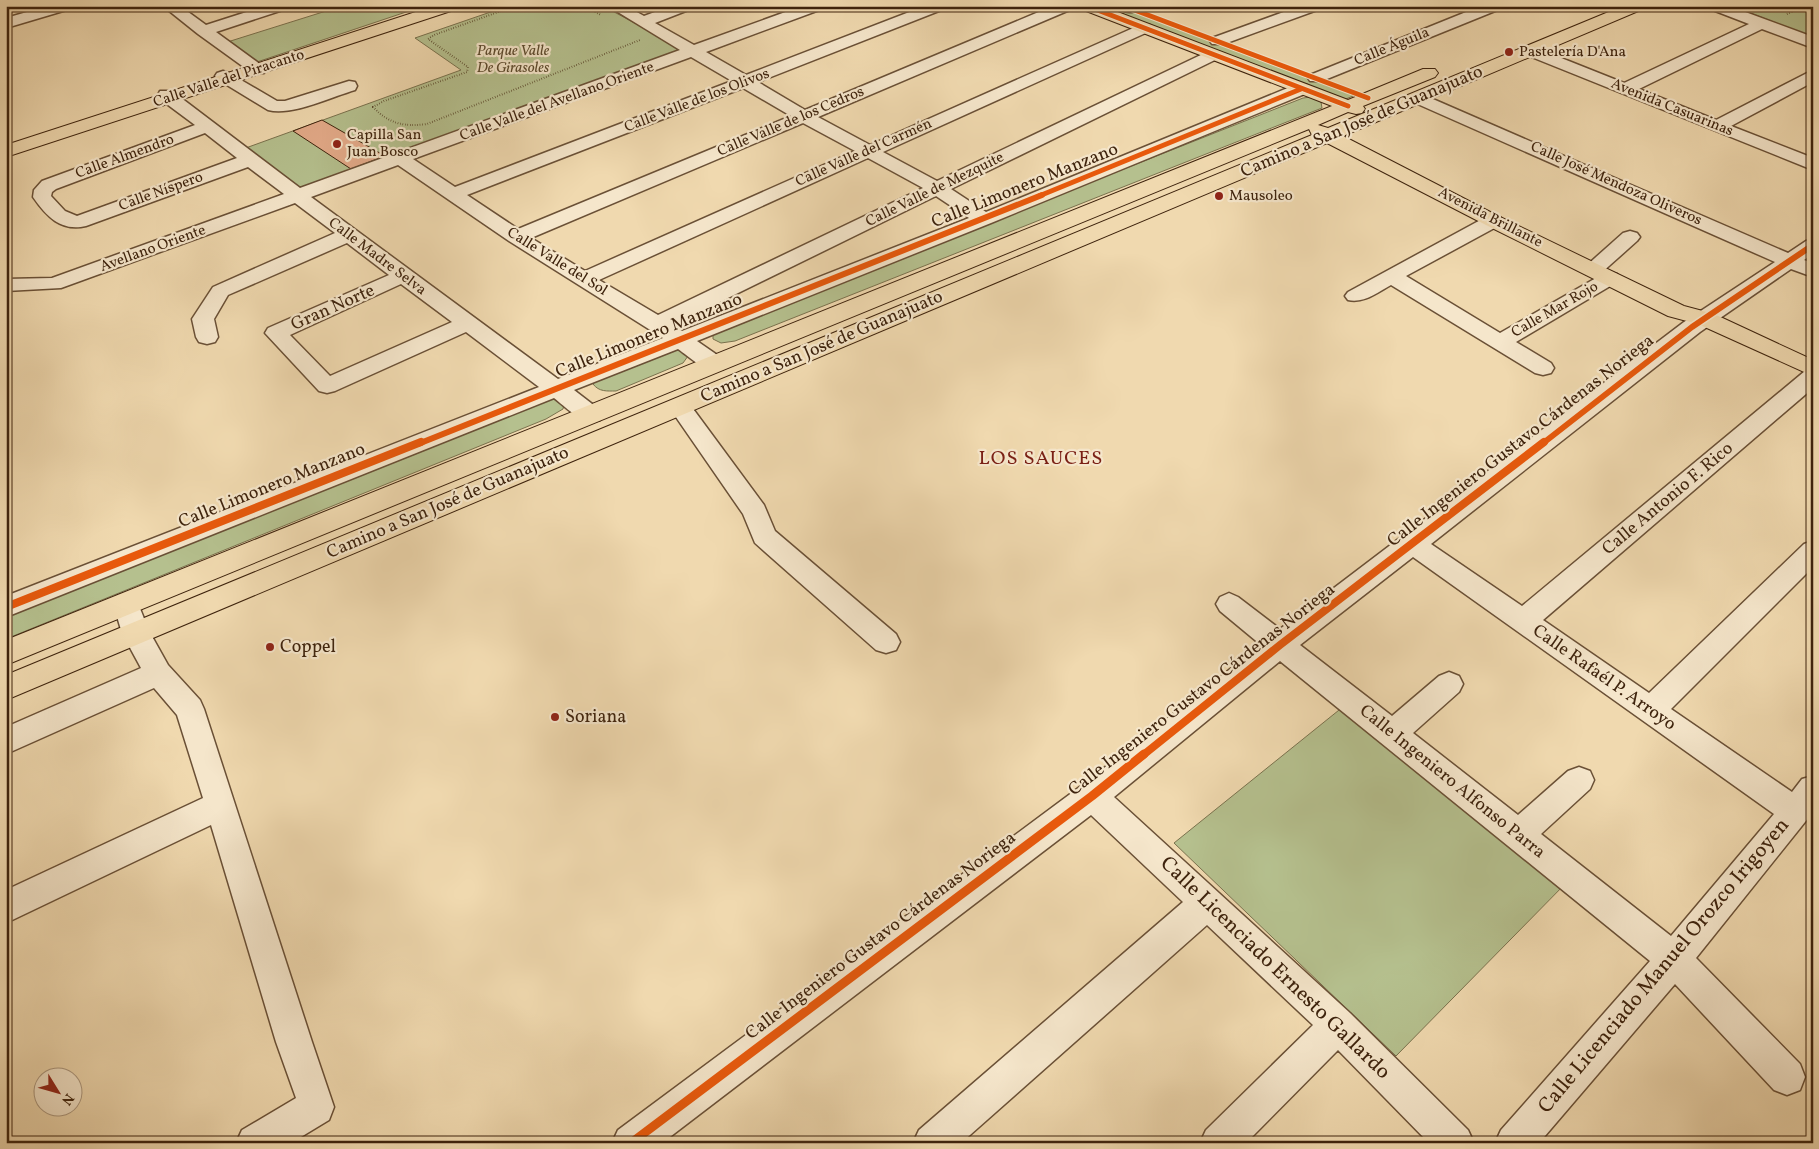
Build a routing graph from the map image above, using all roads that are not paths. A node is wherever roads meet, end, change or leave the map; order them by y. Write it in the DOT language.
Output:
graph roads {
  1 [pos="65,6"];
  2 [pos="170,6"];
  3 [pos="281,6"];
  4 [pos="437,6"];
  5 [pos="451,6"];
  6 [pos="615,6"];
  7 [pos="686,6"];
  8 [pos="816,6"];
  9 [pos="939,6"];
  10 [pos="1067,6"];
  11 [pos="1087,6"];
  12 [pos="1315,6"];
  13 [pos="1495,6"];
  14 [pos="1593,6"];
  15 [pos="1638,6"];
  16 [pos="1715,6"];
  17 [pos="1129,7"];
  18 [pos="643,22"];
  19 [pos="6,23"];
  20 [pos="1761,24"];
  21 [pos="1145,28"];
  22 [pos="203,31"];
  23 [pos="1813,43"];
  24 [pos="1216,48"];
  25 [pos="1530,51"];
  26 [pos="692,52"];
  27 [pos="256,68"];
  28 [pos="1813,75"];
  29 [pos="226,78"];
  30 [pos="745,82"];
  31 [pos="1308,83"];
  32 [pos="349,86"];
  33 [pos="1625,89"];
  34 [pos="168,97"];
  35 [pos="1419,98"];
  36 [pos="1348,106"];
  37 [pos="1377,108"];
  38 [pos="804,116"];
  39 [pos="1304,124"];
  40 [pos="209,126"];
  41 [pos="1717,126"];
  42 [pos="1329,136"];
  43 [pos="6,145"];
  44 [pos="6,151"];
  45 [pos="869,151"];
  46 [pos="252,159"];
  47 [pos="401,159"];
  48 [pos="1813,165"];
  49 [pos="938,189"];
  50 [pos="454,194"];
  51 [pos="297,197"];
  52 [pos="984,219"];
  53 [pos="1493,221"];
  54 [pos="70,224"];
  55 [pos="348,235"];
  56 [pos="1630,236"];
  57 [pos="516,237"];
  58 [pos="1805,259"];
  59 [pos="1602,274"];
  60 [pos="403,276"];
  61 [pos="1391,276"];
  62 [pos="584,279"];
  63 [pos="6,285"];
  64 [pos="1355,296"];
  65 [pos="1692,319"];
  66 [pos="466,324"];
  67 [pos="657,324"];
  68 [pos="207,337"];
  69 [pos="680,340"];
  70 [pos="1500,342"];
  71 [pos="715,364"];
  72 [pos="1544,368"];
  73 [pos="1811,380"];
  74 [pos="327,386"];
  75 [pos="557,389"];
  76 [pos="680,407"];
  77 [pos="592,415"];
  78 [pos="1413,544"];
  79 [pos="1813,551"];
  80 [pos="126,603"];
  81 [pos="1229,604"];
  82 [pos="6,607"];
  83 [pos="1523,621"];
  84 [pos="136,633"];
  85 [pos="886,642"];
  86 [pos="1280,645"];
  87 [pos="6,653"];
  88 [pos="158,673"];
  89 [pos="1449,684"];
  90 [pos="6,688"];
  91 [pos="1651,710"];
  92 [pos="1392,734"];
  93 [pos="6,741"];
  94 [pos="1579,780"];
  95 [pos="1092,796"];
  96 [pos="1804,800"];
  97 [pos="220,805"];
  98 [pos="1518,835"];
  99 [pos="1207,903"];
  100 [pos="6,907"];
  101 [pos="1674,959"];
  102 [pos="1338,1025"];
  103 [pos="1787,1077"];
  104 [pos="255,1143"];
  105 [pos="631,1143"];
  106 [pos="932,1143"];
  107 [pos="1219,1143"];
  108 [pos="1456,1143"];
  109 [pos="1514,1143"];
  1 -- 19 [label="street"];
  2 -- 22 [label="street"];
  3 -- 22 [label="street"];
  4 -- 27 [label="main road, Calle Valle del Piracanto"];
  5 -- 27 [label="main road, Calle Valle del Piracanto"];
  6 -- 18 [label="street"];
  7 -- 18 [label="street"];
  8 -- 26 [label="street, Calle Valle del Avellano Oriente"];
  9 -- 30 [label="street, Calle Valle de los Olivos"];
  10 -- 38 [label="street, Calle Valle de los Cedros"];
  11 -- 21 [label="main road"];
  12 -- 24 [label="street, Calle Valle de Mezquite"];
  13 -- 31 [label="street, Calle Águila"];
  14 -- 37 [label="main road, Camino a San José de Guanajuato"];
  15 -- 25 [label="main road, Camino a San José de Guanajuato"];
  16 -- 20 [label="street"];
  17 -- 24 [label="main road"];
  18 -- 26 [label="street"];
  20 -- 23 [label="street"];
  20 -- 33 [label="street"];
  21 -- 24 [label="main road"];
  21 -- 45 [label="street, Calle Valle del Carmén"];
  22 -- 27 [label="street"];
  24 -- 31 [label="main road"];
  24 -- 49 [label="street, Calle Valle de Mezquite"];
  25 -- 33 [label="street, Avenida Casuarinas"];
  25 -- 35 [label="main road, Camino a San José de Guanajuato"];
  26 -- 30 [label="street"];
  26 -- 47 [label="street, Calle Valle del Avellano Oriente"];
  27 -- 29 [label="main road, Calle Valle del Piracanto"];
  28 -- 41 [label="street"];
  29 -- 32 [label="street"];
  29 -- 34 [label="main road, Calle Valle del Piracanto"];
  30 -- 38 [label="street"];
  30 -- 50 [label="street, Calle Valle de los Olivos"];
  31 -- 36 [label="main road"];
  31 -- 37 [label="main road"];
  31 -- 52 [label="street, Calle Limonero Manzano"];
  33 -- 41 [label="street, Avenida Casuarinas"];
  34 -- 40 [label="street, Calle Madre Selva"];
  34 -- 43 [label="main road, Calle Valle del Piracanto"];
  34 -- 44 [label="main road, Calle Valle del Piracanto"];
  35 -- 37 [label="main road, Camino a San José de Guanajuato"];
  35 -- 58 [label="street, Calle José Mendoza Oliveros"];
  36 -- 37 [label="main road, Camino a San José de Guanajuato"];
  36 -- 39 [label="main road, Camino a San José de Guanajuato"];
  37 -- 42 [label="main road, Camino a San José de Guanajuato"];
  38 -- 45 [label="street"];
  38 -- 57 [label="street, Calle Valle de los Cedros"];
  39 -- 42 [label="main road, Avenida Brillante"];
  39 -- 71 [label="main road, Camino a San José de Guanajuato"];
  40 -- 46 [label="street, Calle Madre Selva"];
  40 -- 54 [label="street, Calle Almendro"];
  41 -- 48 [label="street, Avenida Casuarinas"];
  42 -- 53 [label="main road, Avenida Brillante"];
  42 -- 76 [label="main road, Camino a San José de Guanajuato"];
  45 -- 49 [label="street"];
  45 -- 62 [label="street, Calle Valle del Carmén"];
  46 -- 51 [label="street, Calle Madre Selva"];
  46 -- 54 [label="street, Calle Níspero"];
  47 -- 50 [label="street, Calle Valle del Sol"];
  47 -- 51 [label="street, Calle Valle del Avellano Oriente"];
  49 -- 52 [label="street"];
  49 -- 67 [label="street, Calle Valle de Mezquite"];
  50 -- 57 [label="street, Calle Valle del Sol"];
  51 -- 55 [label="street, Calle Madre Selva"];
  51 -- 63 [label="street, Avellano Oriente"];
  52 -- 69 [label="street, Calle Limonero Manzano"];
  53 -- 59 [label="main road, Avenida Brillante"];
  53 -- 61 [label="street"];
  55 -- 60 [label="street, Calle Madre Selva"];
  55 -- 68 [label="street"];
  56 -- 59 [label="street, Calle Mar Rojo"];
  57 -- 62 [label="street, Calle Valle del Sol"];
  58 -- 65 [label="street, Calle Ingeniero Gustavo Cárdenas Noriega"];
  59 -- 65 [label="main road, Avenida Brillante"];
  59 -- 70 [label="street, Calle Mar Rojo"];
  60 -- 66 [label="street, Calle Madre Selva"];
  60 -- 74 [label="street, Gran Norte"];
  61 -- 64 [label="street"];
  61 -- 70 [label="street"];
  62 -- 67 [label="street, Calle Valle del Sol"];
  65 -- 73 [label="main road, Avenida Brillante"];
  65 -- 78 [label="street, Calle Ingeniero Gustavo Cárdenas Noriega"];
  66 -- 74 [label="street"];
  66 -- 75 [label="street, Calle Madre Selva"];
  67 -- 69 [label="street, Calle Valle del Sol"];
  69 -- 71 [label="street, Calle Valle del Sol"];
  69 -- 75 [label="street, Calle Limonero Manzano"];
  70 -- 72 [label="street"];
  71 -- 77 [label="main road, Camino a San José de Guanajuato"];
  73 -- 83 [label="street, Calle Antonio F. Rico"];
  75 -- 77 [label="street, Calle Madre Selva"];
  75 -- 82 [label="street, Calle Limonero Manzano"];
  76 -- 84 [label="main road, Camino a San José de Guanajuato"];
  76 -- 85 [label="street"];
  77 -- 80 [label="main road, Camino a San José de Guanajuato"];
  78 -- 83 [label="street, Calle Rafaél P. Arroyo"];
  78 -- 86 [label="street, Calle Ingeniero Gustavo Cárdenas Noriega"];
  79 -- 91 [label="street"];
  80 -- 84 [label="street"];
  80 -- 87 [label="main road, Camino a San José de Guanajuato"];
  81 -- 86 [label="street, Calle Ingeniero Alfonso Parra"];
  83 -- 91 [label="street, Calle Rafaél P. Arroyo"];
  84 -- 88 [label="street"];
  84 -- 90 [label="main road, Camino a San José de Guanajuato"];
  86 -- 92 [label="street, Calle Ingeniero Alfonso Parra"];
  86 -- 95 [label="street, Calle Ingeniero Gustavo Cárdenas Noriega"];
  88 -- 93 [label="street"];
  88 -- 97 [label="street"];
  89 -- 92 [label="street"];
  91 -- 96 [label="street, Calle Rafaél P. Arroyo"];
  92 -- 98 [label="street, Calle Ingeniero Alfonso Parra"];
  94 -- 98 [label="street"];
  95 -- 99 [label="street, Calle Licenciado Ernesto Gallardo"];
  95 -- 105 [label="street, Calle Ingeniero Gustavo Cárdenas Noriega"];
  96 -- 101 [label="street, Calle Licenciado Manuel Orozco Irigoyen"];
  97 -- 100 [label="street"];
  97 -- 104 [label="street"];
  98 -- 101 [label="street, Calle Ingeniero Alfonso Parra"];
  99 -- 102 [label="street, Calle Licenciado Ernesto Gallardo"];
  99 -- 106 [label="street"];
  101 -- 103 [label="street, Calle Ingeniero Alfonso Parra"];
  101 -- 109 [label="street, Calle Licenciado Manuel Orozco Irigoyen"];
  102 -- 107 [label="street"];
  102 -- 108 [label="street, Calle Licenciado Ernesto Gallardo"];
}
